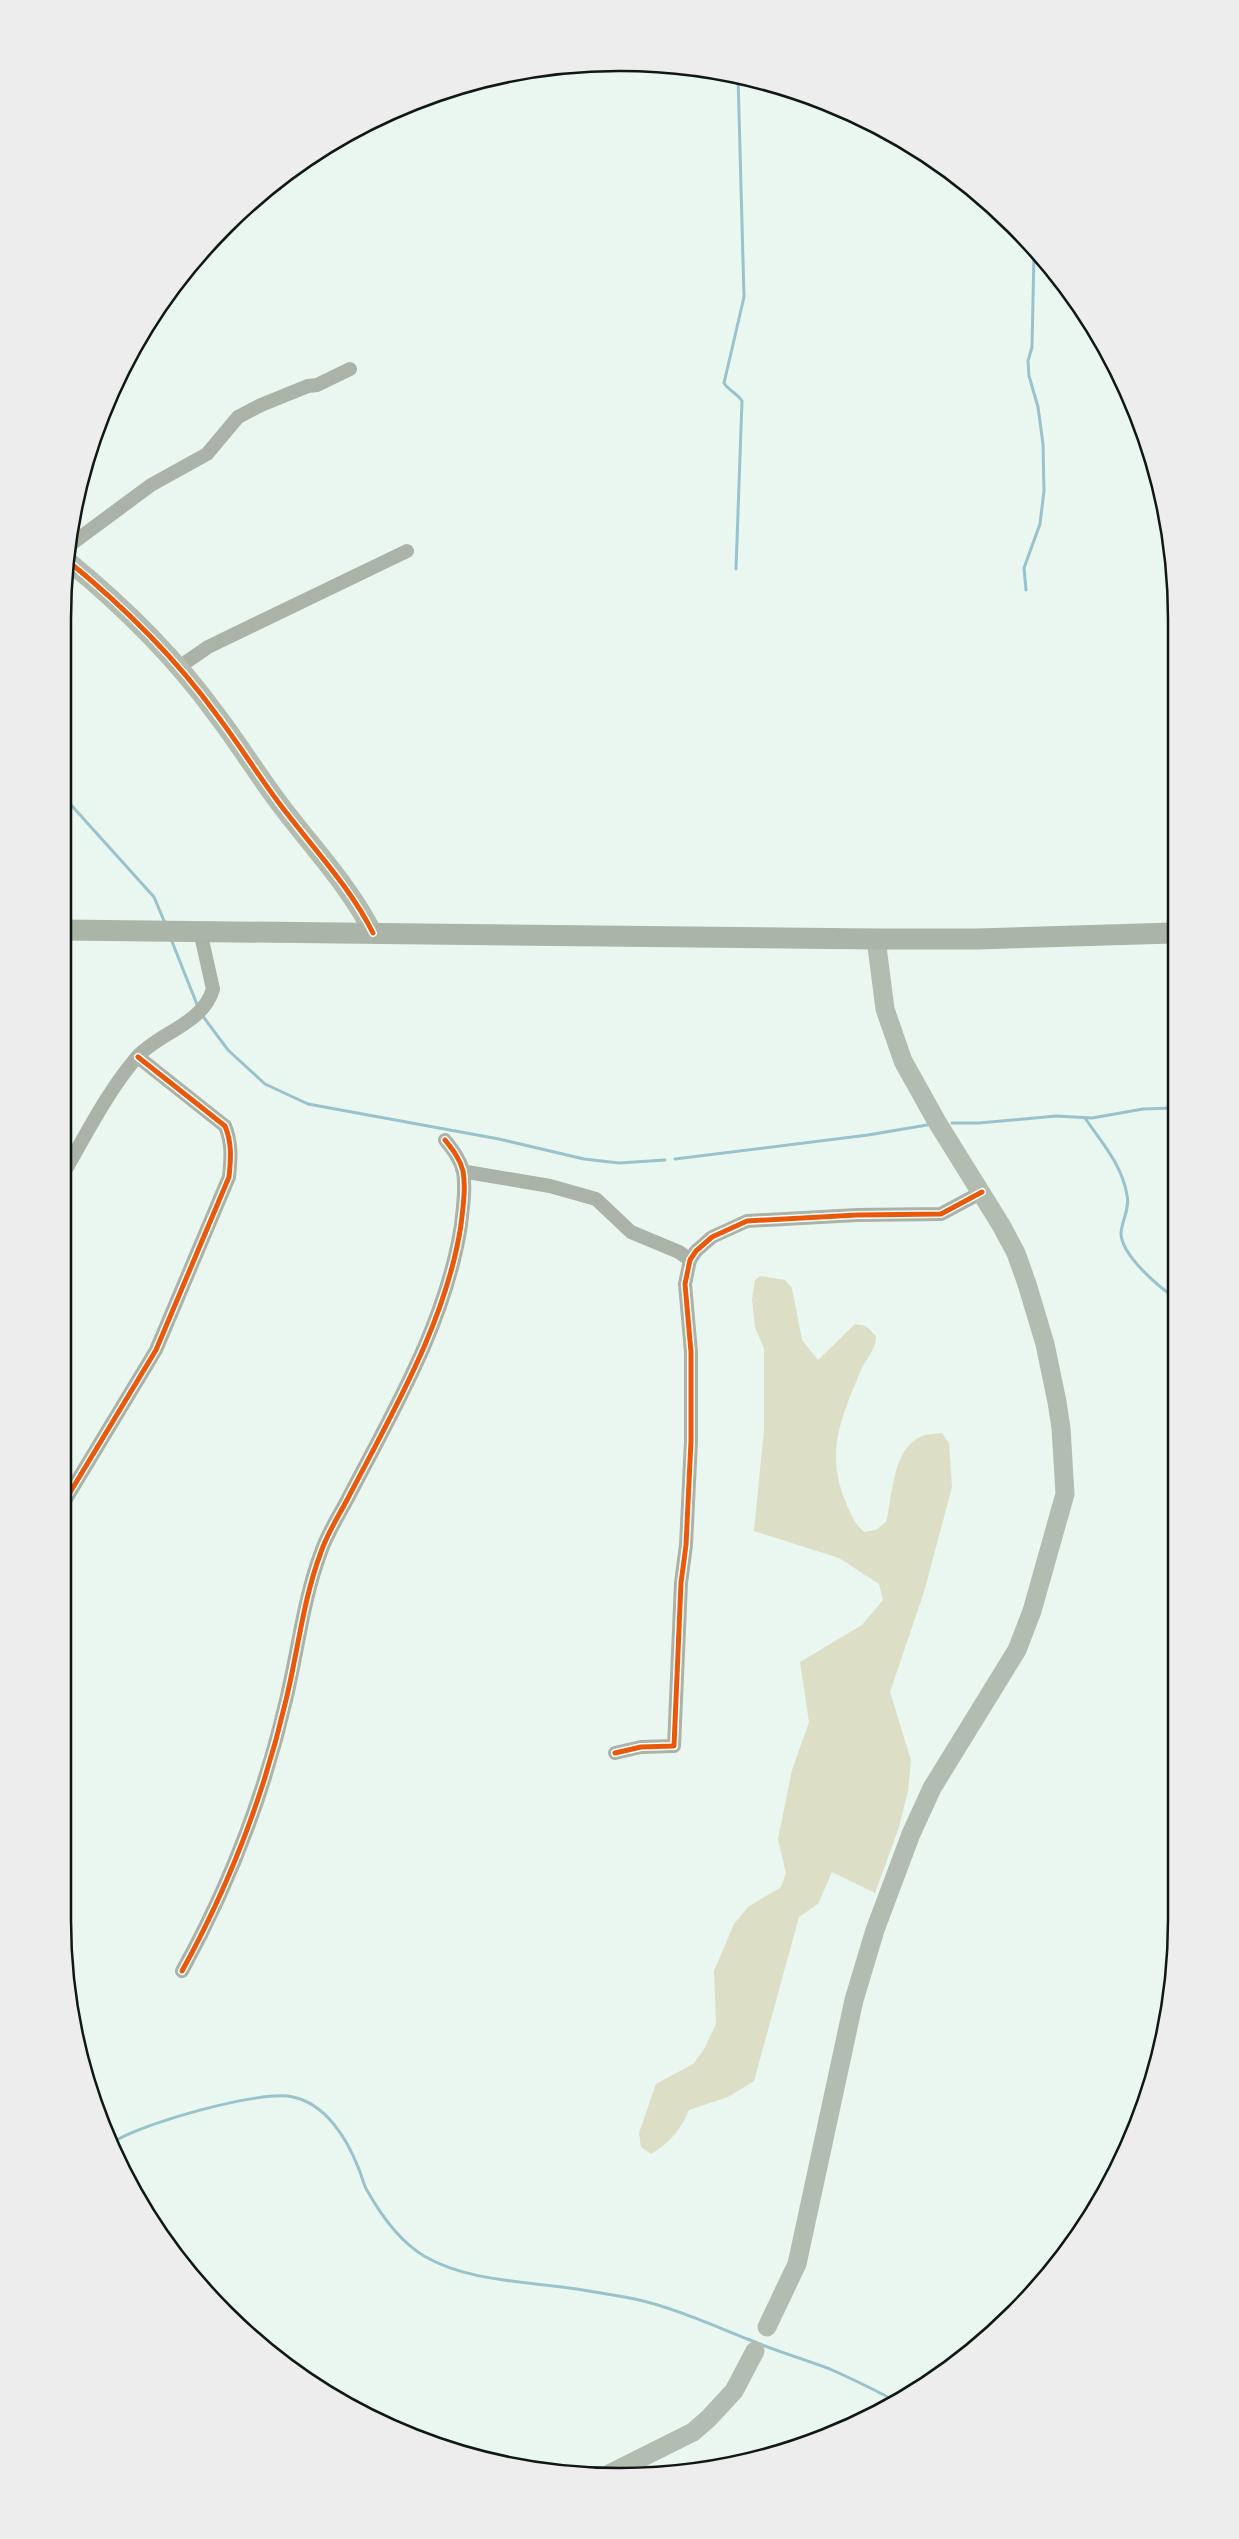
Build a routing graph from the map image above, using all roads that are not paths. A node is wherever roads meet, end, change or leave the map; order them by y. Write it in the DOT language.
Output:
graph roads {
  1 [pos="350,369"];
  2 [pos="77,539"];
  3 [pos="407,551"];
  4 [pos="74,566"];
  5 [pos="179,667"];
  6 [pos="71,930"];
  7 [pos="193,931"];
  8 [pos="374,933"];
  9 [pos="1168,933"];
  10 [pos="876,939"];
  11 [pos="138,1057"];
  12 [pos="446,1140"];
  13 [pos="71,1159"];
  14 [pos="462,1169"];
  15 [pos="982,1192"];
  16 [pos="690,1260"];
  17 [pos="71,1489"];
  18 [pos="615,1753"];
  19 [pos="182,1971"];
  20 [pos="767,2327"];
  21 [pos="755,2351"];
  22 [pos="621,2468"];
  1 -- 2 [label="street"];
  3 -- 5 [label="street"];
  4 -- 5 [label="main road"];
  5 -- 8 [label="main road"];
  6 -- 7 [label="main road"];
  7 -- 8 [label="main road"];
  7 -- 11 [label="street"];
  8 -- 10 [label="main road"];
  9 -- 10 [label="main road"];
  10 -- 15 [label="main road"];
  11 -- 13 [label="street"];
  11 -- 17 [label="street"];
  12 -- 14 [label="street"];
  14 -- 16 [label="street"];
  14 -- 19 [label="street"];
  15 -- 16 [label="street"];
  15 -- 20 [label="main road"];
  16 -- 18 [label="street"];
  21 -- 22 [label="main road"];
}
